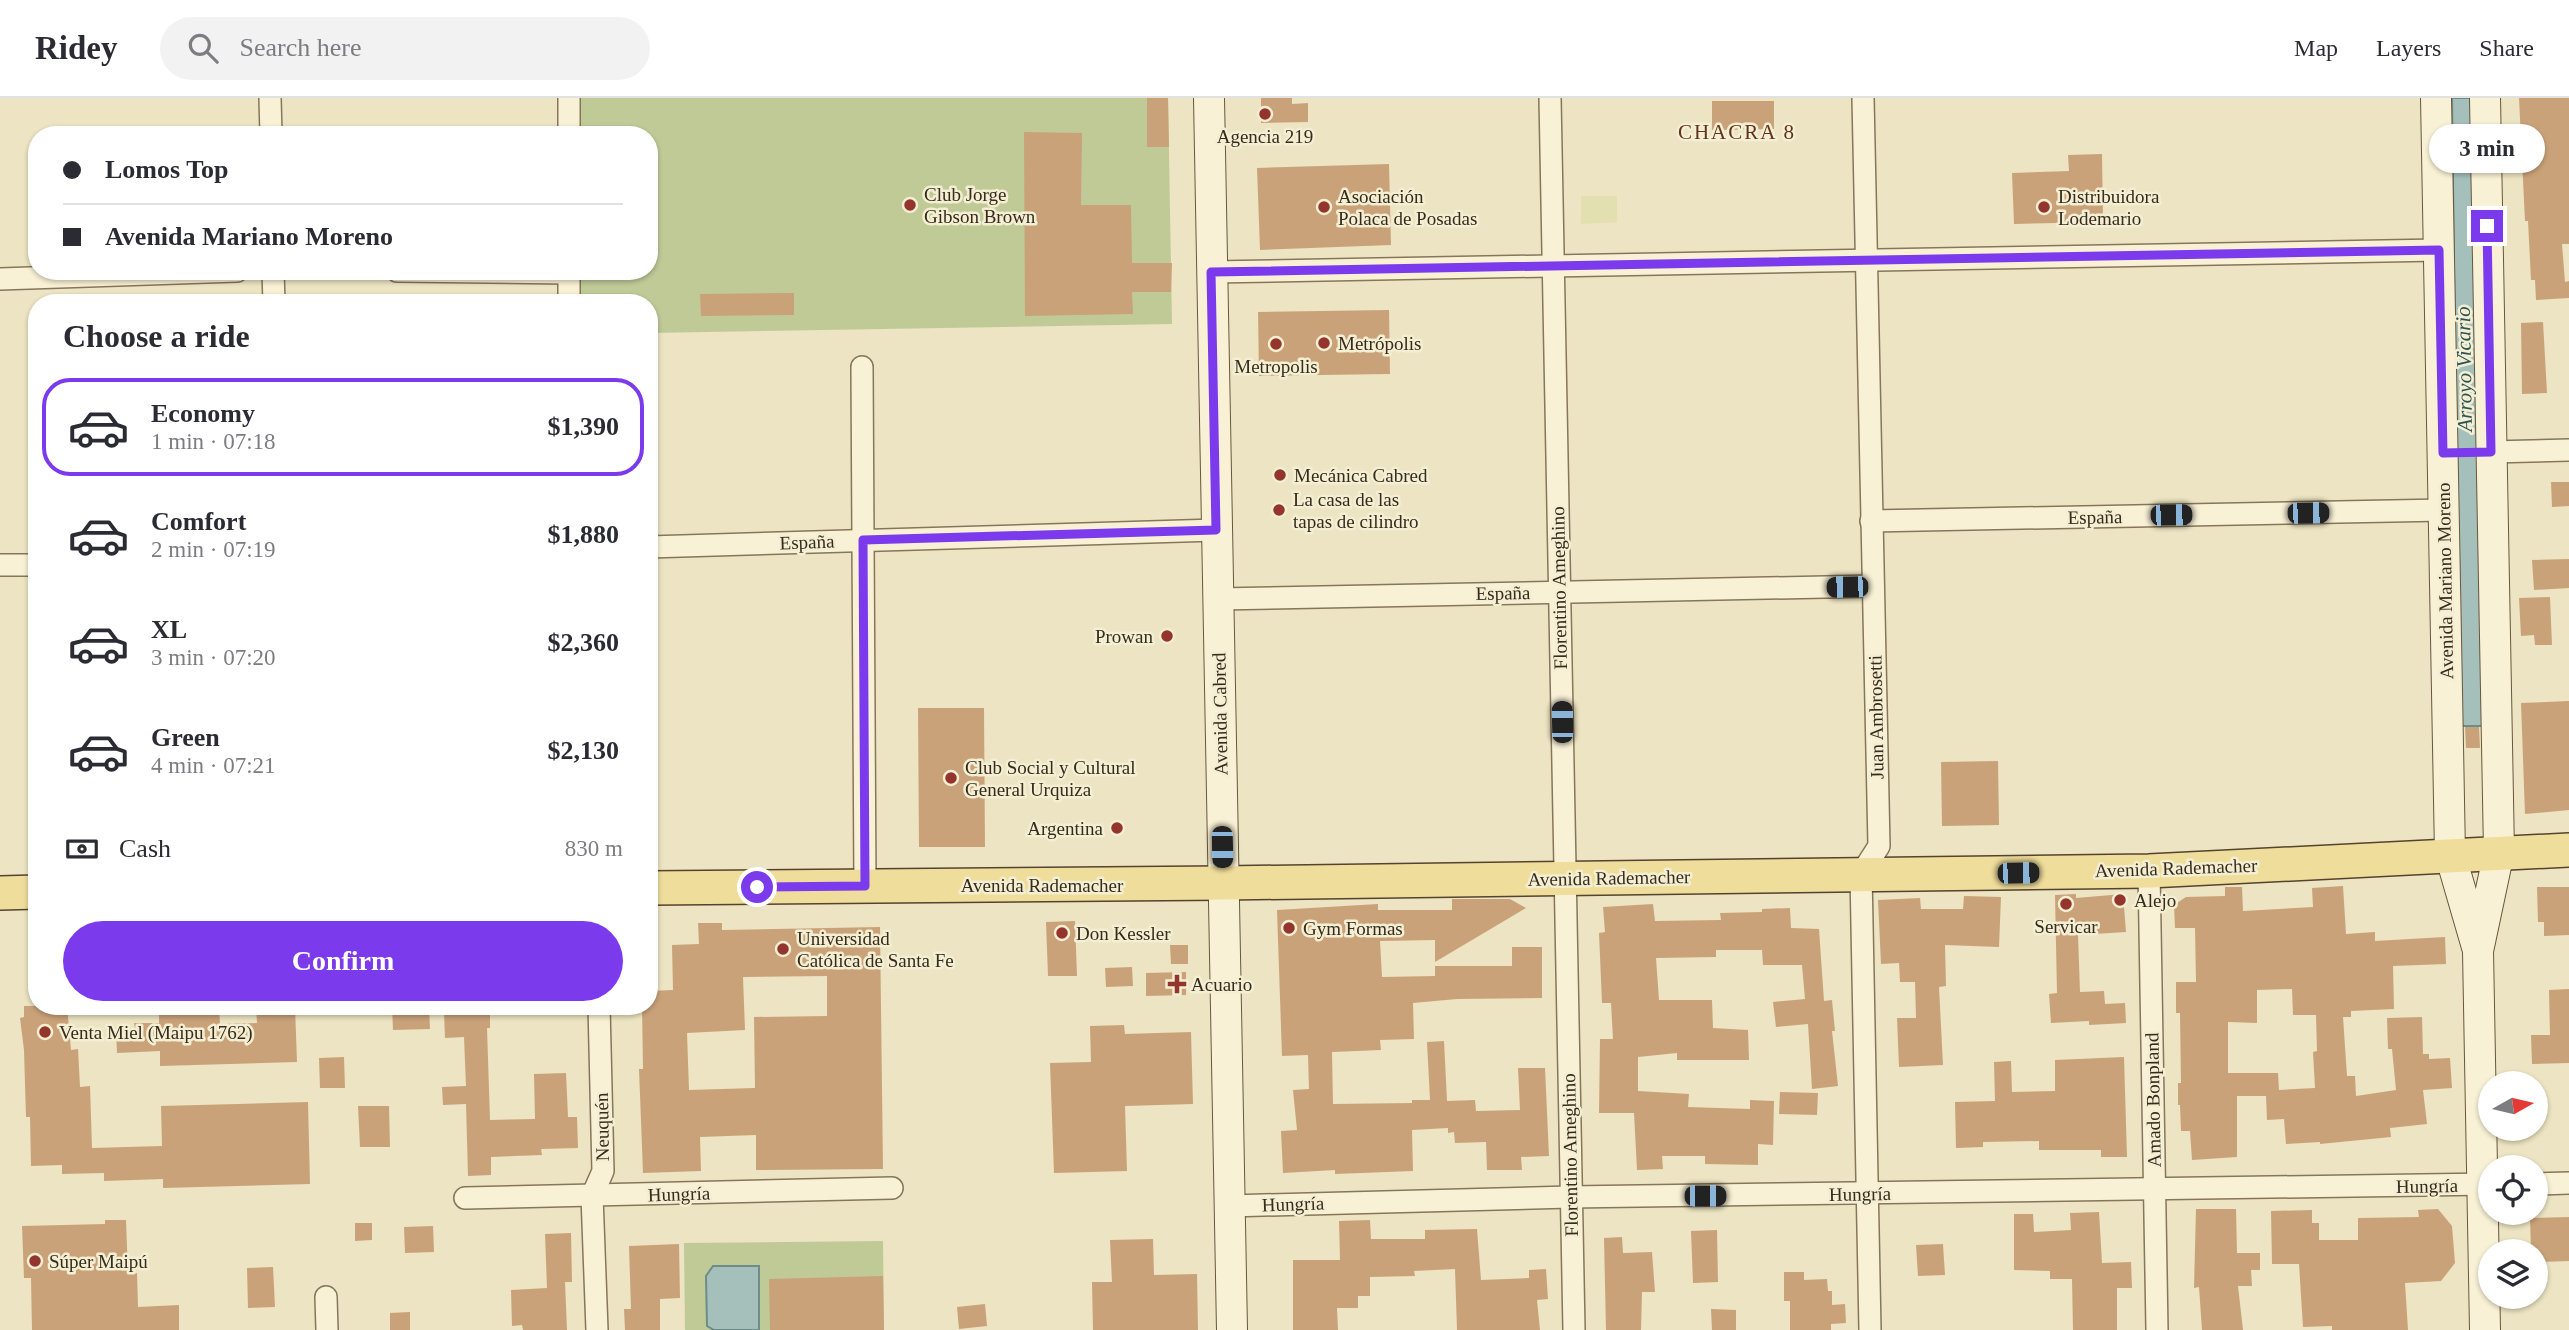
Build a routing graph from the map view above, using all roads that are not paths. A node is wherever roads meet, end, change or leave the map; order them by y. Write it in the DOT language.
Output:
graph roads {
  1 [pos="270,98"];
  2 [pos="569,98"];
  3 [pos="1209,98"];
  4 [pos="1550,98"];
  5 [pos="1863,98"];
  6 [pos="2436,98"];
  7 [pos="2485,98"];
  8 [pos="271,126"];
  9 [pos="569,126"];
  10 [pos="2439,250"];
  11 [pos="1866,260"];
  12 [pos="1553,266"];
  13 [pos="1211,272"];
  14 [pos="28,278"];
  15 [pos="0,279"];
  16 [pos="862,368"];
  17 [pos="2569,450"];
  18 [pos="2491,452"];
  19 [pos="2443,453"];
  20 [pos="2492,508"];
  21 [pos="2444,510"];
  22 [pos="1871,521"];
  23 [pos="1216,530"];
  24 [pos="863,540"];
  25 [pos="658,547"];
  26 [pos="0,565"];
  27 [pos="28,565"];
  28 [pos="1873,586"];
  29 [pos="1559,592"];
  30 [pos="1218,598"];
  31 [pos="2569,850"];
  32 [pos="2499,852"];
  33 [pos="2451,854"];
  34 [pos="2149,871"];
  35 [pos="1861,874"];
  36 [pos="1564,878"];
  37 [pos="1223,883"];
  38 [pos="865,886"];
  39 [pos="658,888"];
  40 [pos="0,892"];
  41 [pos="28,892"];
  42 [pos="2478,951"];
  43 [pos="599,1015"];
  44 [pos="2485,1155"];
  45 [pos="2569,1183"];
  46 [pos="2478,1184"];
  47 [pos="2548,1184"];
  48 [pos="892,1188"];
  49 [pos="2155,1190"];
  50 [pos="1868,1195"];
  51 [pos="592,1196"];
  52 [pos="1570,1197"];
  53 [pos="466,1198"];
  54 [pos="1229,1206"];
  55 [pos="2486,1225"];
  56 [pos="326,1297"];
  57 [pos="327,1330"];
  58 [pos="597,1330"];
  59 [pos="1232,1330"];
  60 [pos="1574,1330"];
  61 [pos="1870,1330"];
  62 [pos="2157,1330"];
  63 [pos="2485,1330"];
  1 -- 8 [label="street"];
  2 -- 9 [label="street"];
  3 -- 13 [label="main road, Avenida Cabred"];
  4 -- 12 [label="street, Florentino Ameghino"];
  5 -- 11 [label="street, Juan Ambrosetti"];
  6 -- 10 [label="main road, Avenida Mariano Moreno"];
  7 -- 18 [label="main road"];
  10 -- 11 [label="street"];
  10 -- 19 [label="main road, Avenida Mariano Moreno"];
  11 -- 12 [label="street"];
  11 -- 22 [label="street, Juan Ambrosetti"];
  12 -- 13 [label="street"];
  12 -- 29 [label="street, Florentino Ameghino"];
  13 -- 23 [label="main road, Avenida Cabred"];
  14 -- 15 [label="street"];
  16 -- 24 [label="street"];
  17 -- 18 [label="street"];
  18 -- 19 [label="main road"];
  18 -- 20 [label="main road"];
  19 -- 21 [label="main road, Avenida Mariano Moreno"];
  20 -- 21 [label="main road"];
  20 -- 32 [label="main road"];
  21 -- 22 [label="street, España"];
  21 -- 33 [label="main road, Avenida Mariano Moreno"];
  22 -- 28 [label="street, Juan Ambrosetti"];
  23 -- 24 [label="street, España"];
  23 -- 30 [label="main road, Avenida Cabred"];
  24 -- 25 [label="street, España"];
  24 -- 38 [label="street"];
  26 -- 27 [label="street"];
  28 -- 29 [label="street, España"];
  28 -- 35 [label="street, Juan Ambrosetti"];
  29 -- 30 [label="street, España"];
  29 -- 36 [label="street, Florentino Ameghino"];
  30 -- 37 [label="main road, Avenida Cabred"];
  31 -- 32 [label="main road, Avenida Rademacher"];
  32 -- 33 [label="main road, Avenida Rademacher"];
  32 -- 42 [label="main road"];
  33 -- 34 [label="main road, Avenida Rademacher"];
  33 -- 42 [label="main road, Avenida Mariano Moreno"];
  34 -- 35 [label="main road, Avenida Rademacher"];
  34 -- 49 [label="street, Amado Bonpland"];
  35 -- 36 [label="main road, Avenida Rademacher"];
  35 -- 50 [label="street"];
  36 -- 37 [label="main road, Avenida Rademacher"];
  36 -- 52 [label="street, Florentino Ameghino"];
  37 -- 38 [label="main road, Avenida Rademacher"];
  37 -- 54 [label="main road, Avenida Cabred"];
  38 -- 39 [label="main road, Avenida Rademacher"];
  40 -- 41 [label="main road"];
  42 -- 44 [label="main road"];
  43 -- 51 [label="street, Neuquén"];
  45 -- 47 [label="street"];
  46 -- 49 [label="street, Hungría"];
  48 -- 51 [label="street, Hungría"];
  49 -- 50 [label="street, Hungría"];
  49 -- 62 [label="street, Amado Bonpland"];
  50 -- 52 [label="street, Hungría"];
  50 -- 61 [label="street"];
  51 -- 53 [label="street, Hungría"];
  51 -- 58 [label="street, Neuquén"];
  52 -- 54 [label="street, Hungría"];
  52 -- 60 [label="street, Florentino Ameghino"];
  54 -- 59 [label="main road, Avenida Cabred"];
  55 -- 63 [label="main road"];
  56 -- 57 [label="street"];
}
